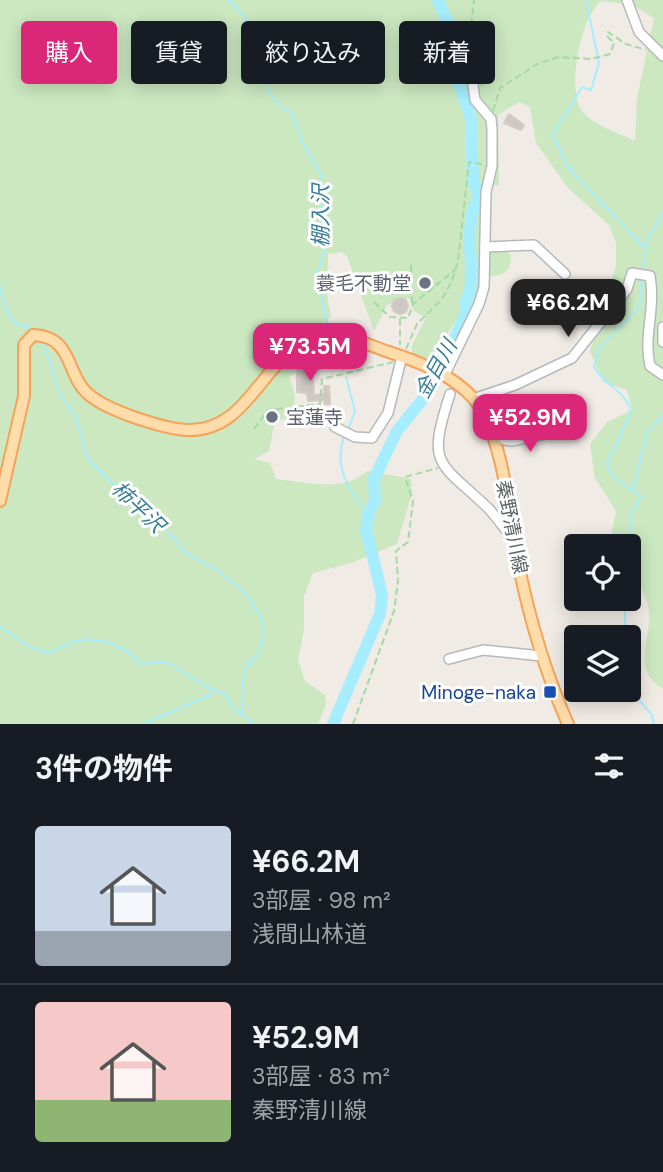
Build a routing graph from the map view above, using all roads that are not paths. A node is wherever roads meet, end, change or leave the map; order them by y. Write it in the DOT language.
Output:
graph roads {
  1 [pos="627,0"];
  2 [pos="663,56"];
  3 [pos="472,84"];
  4 [pos="485,247"];
  5 [pos="565,274"];
  6 [pos="663,327"];
  7 [pos="663,342"];
  8 [pos="402,356"];
  9 [pos="442,375"];
  10 [pos="663,375"];
  11 [pos="450,394"];
  12 [pos="473,399"];
  13 [pos="487,423"];
  14 [pos="335,427"];
  15 [pos="579,427"];
  16 [pos="0,501"];
  17 [pos="514,541"];
  18 [pos="541,656"];
  19 [pos="449,659"];
  20 [pos="568,724"];
  1 -- 2 [label="street"];
  3 -- 4 [label="street"];
  4 -- 5 [label="street"];
  4 -- 9 [label="street"];
  6 -- 7 [label="street"];
  8 -- 9 [label="main road, 秦野清川線"];
  8 -- 14 [label="street"];
  8 -- 16 [label="main road, 秦野清川線"];
  9 -- 12 [label="main road, 秦野清川線"];
  10 -- 12 [label="street"];
  11 -- 17 [label="street"];
  12 -- 13 [label="main road, 秦野清川線"];
  13 -- 15 [label="street"];
  13 -- 17 [label="main road, 秦野清川線"];
  17 -- 18 [label="main road, 秦野清川線"];
  18 -- 19 [label="street"];
  18 -- 20 [label="main road, 秦野清川線"];
}
